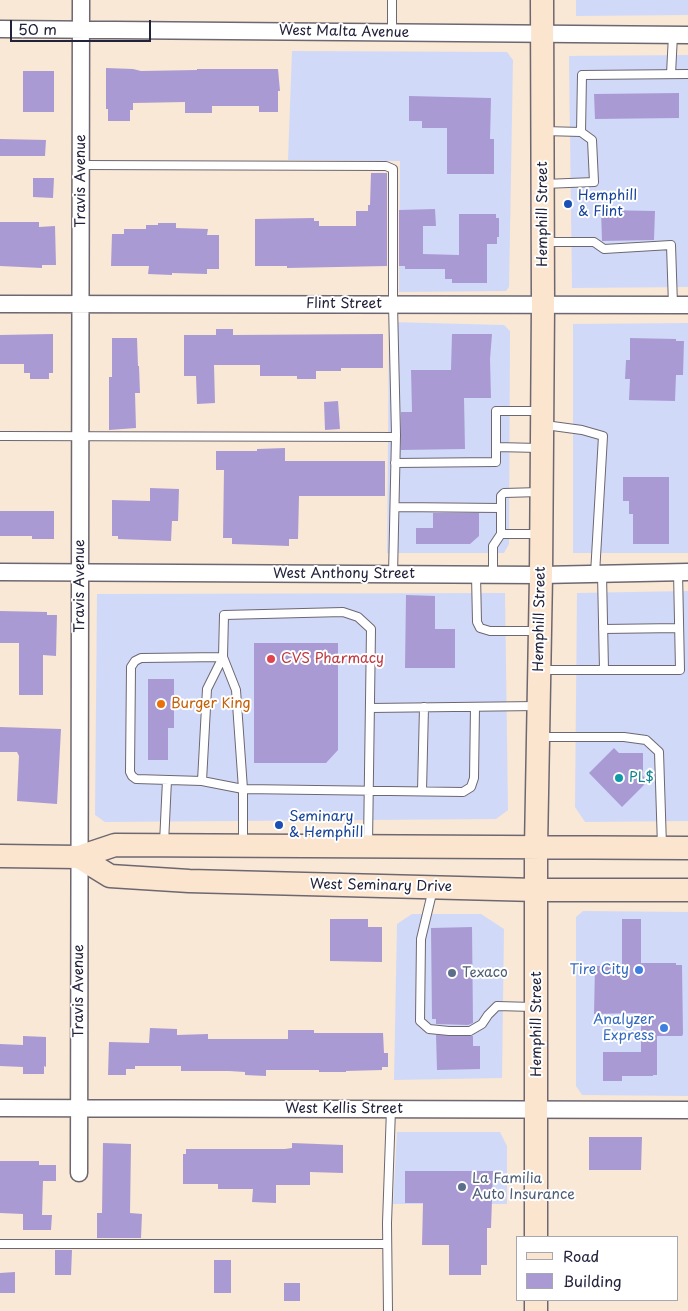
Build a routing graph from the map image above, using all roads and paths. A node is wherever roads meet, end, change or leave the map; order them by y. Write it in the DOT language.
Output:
graph roads {
  1 [pos="81,0"];
  2 [pos="392,0"];
  3 [pos="542,0"];
  4 [pos="0,28"];
  5 [pos="81,29"];
  6 [pos="392,32"];
  7 [pos="542,33"];
  8 [pos="684,34"];
  9 [pos="671,74"];
  10 [pos="688,74"];
  11 [pos="542,131"];
  12 [pos="581,132"];
  13 [pos="81,165"];
  14 [pos="543,184"];
  15 [pos="543,242"];
  16 [pos="0,304"];
  17 [pos="81,304"];
  18 [pos="393,304"];
  19 [pos="543,305"];
  20 [pos="680,305"];
  21 [pos="543,418"];
  22 [pos="0,436"];
  23 [pos="80,437"];
  24 [pos="396,437"];
  25 [pos="496,447"];
  26 [pos="542,448"];
  27 [pos="396,463"];
  28 [pos="542,492"];
  29 [pos="395,507"];
  30 [pos="501,508"];
  31 [pos="501,534"];
  32 [pos="542,534"];
  33 [pos="0,572"];
  34 [pos="683,572"];
  35 [pos="80,573"];
  36 [pos="598,574"];
  37 [pos="393,575"];
  38 [pos="476,575"];
  39 [pos="494,575"];
  40 [pos="541,575"];
  41 [pos="603,628"];
  42 [pos="679,628"];
  43 [pos="540,631"];
  44 [pos="223,657"];
  45 [pos="540,670"];
  46 [pos="604,670"];
  47 [pos="539,706"];
  48 [pos="424,707"];
  49 [pos="475,707"];
  50 [pos="370,708"];
  51 [pos="538,738"];
  52 [pos="167,780"];
  53 [pos="202,781"];
  54 [pos="242,789"];
  55 [pos="369,790"];
  56 [pos="422,791"];
  57 [pos="164,845"];
  58 [pos="242,846"];
  59 [pos="368,846"];
  60 [pos="536,848"];
  61 [pos="662,848"];
  62 [pos="688,848"];
  63 [pos="0,856"];
  64 [pos="79,858"];
  65 [pos="434,887"];
  66 [pos="536,890"];
  67 [pos="688,890"];
  68 [pos="536,1007"];
  69 [pos="0,1108"];
  70 [pos="80,1108"];
  71 [pos="391,1109"];
  72 [pos="537,1109"];
  73 [pos="688,1110"];
  74 [pos="79,1173"];
  75 [pos="536,1236"];
  76 [pos="0,1244"];
  77 [pos="387,1244"];
  78 [pos="388,1311"];
  1 -- 5 [label="street, Travis Avenue"];
  2 -- 6 [label="lane"];
  3 -- 7 [label="main road, Hemphill Street"];
  4 -- 5 [label="street, West Malta Avenue"];
  5 -- 6 [label="street, West Malta Avenue"];
  5 -- 13 [label="street, Travis Avenue"];
  6 -- 7 [label="street, West Malta Avenue"];
  7 -- 8 [label="street, West Malta Avenue"];
  7 -- 11 [label="main road, Hemphill Street"];
  8 -- 9 [label="lane"];
  9 -- 10 [label="lane"];
  9 -- 12 [label="lane"];
  11 -- 12 [label="lane"];
  11 -- 14 [label="main road, Hemphill Street"];
  12 -- 14 [label="lane"];
  13 -- 17 [label="street, Travis Avenue"];
  13 -- 18 [label="lane"];
  14 -- 15 [label="main road, Hemphill Street"];
  15 -- 19 [label="main road, Hemphill Street"];
  15 -- 20 [label="lane"];
  16 -- 17 [label="street, Flint Street"];
  17 -- 18 [label="street, Flint Street"];
  17 -- 23 [label="street, Travis Avenue"];
  18 -- 19 [label="street, Flint Street"];
  18 -- 24 [label="lane"];
  19 -- 20 [label="street, Flint Street"];
  19 -- 21 [label="main road, Hemphill Street"];
  21 -- 25 [label="lane"];
  21 -- 26 [label="main road, Hemphill Street"];
  21 -- 36 [label="lane"];
  22 -- 23 [label="lane"];
  23 -- 24 [label="lane"];
  23 -- 35 [label="street, Travis Avenue"];
  24 -- 27 [label="lane"];
  25 -- 26 [label="lane"];
  25 -- 27 [label="lane"];
  26 -- 28 [label="main road, Hemphill Street"];
  27 -- 29 [label="lane"];
  28 -- 30 [label="lane"];
  28 -- 32 [label="main road, Hemphill Street"];
  29 -- 30 [label="lane"];
  29 -- 37 [label="lane"];
  30 -- 31 [label="lane"];
  31 -- 32 [label="lane"];
  31 -- 39 [label="lane"];
  32 -- 40 [label="main road, Hemphill Street"];
  33 -- 35 [label="street, West Anthony Street"];
  34 -- 36 [label="street, West Anthony Street"];
  34 -- 42 [label="lane"];
  35 -- 37 [label="street, West Anthony Street"];
  35 -- 64 [label="street, Travis Avenue"];
  36 -- 40 [label="street, West Anthony Street"];
  36 -- 41 [label="lane"];
  37 -- 38 [label="street, West Anthony Street"];
  38 -- 39 [label="street, West Anthony Street"];
  38 -- 43 [label="lane"];
  39 -- 40 [label="street, West Anthony Street"];
  40 -- 43 [label="main road, Hemphill Street"];
  41 -- 42 [label="lane"];
  41 -- 46 [label="lane"];
  42 -- 46 [label="lane"];
  43 -- 45 [label="main road, Hemphill Street"];
  44 -- 50 [label="lane"];
  44 -- 52 [label="lane"];
  44 -- 53 [label="lane"];
  44 -- 54 [label="lane"];
  45 -- 46 [label="lane"];
  45 -- 47 [label="main road, Hemphill Street"];
  47 -- 49 [label="lane"];
  47 -- 51 [label="main road, Hemphill Street"];
  48 -- 49 [label="lane"];
  48 -- 50 [label="lane"];
  48 -- 56 [label="lane"];
  49 -- 56 [label="lane"];
  50 -- 55 [label="lane"];
  51 -- 60 [label="main road, Hemphill Street"];
  51 -- 61 [label="lane"];
  52 -- 53 [label="lane"];
  52 -- 57 [label="lane"];
  53 -- 54 [label="lane"];
  54 -- 55 [label="lane"];
  54 -- 58 [label="lane"];
  55 -- 56 [label="lane"];
  55 -- 59 [label="lane"];
  57 -- 58 [label="main road, West Seminary Drive"];
  57 -- 64 [label="main road, West Seminary Drive"];
  58 -- 59 [label="main road, West Seminary Drive"];
  59 -- 60 [label="main road, West Seminary Drive"];
  60 -- 61 [label="main road, West Seminary Drive"];
  60 -- 66 [label="main road, Hemphill Street"];
  61 -- 62 [label="main road, West Seminary Drive"];
  63 -- 64 [label="main road, West Seminary Drive"];
  64 -- 65 [label="main road, West Seminary Drive"];
  64 -- 70 [label="street, Travis Avenue"];
  65 -- 66 [label="main road, West Seminary Drive"];
  65 -- 68 [label="lane"];
  66 -- 67 [label="main road, West Seminary Drive"];
  66 -- 68 [label="main road, Hemphill Street"];
  68 -- 72 [label="main road, Hemphill Street"];
  69 -- 70 [label="street, West Kellis Street"];
  70 -- 71 [label="street, West Kellis Street"];
  70 -- 74 [label="street, Travis Avenue"];
  71 -- 72 [label="street, West Kellis Street"];
  71 -- 77 [label="lane"];
  72 -- 73 [label="street, West Kellis Street"];
  72 -- 75 [label="main road, Hemphill Street"];
  76 -- 77 [label="lane"];
  77 -- 78 [label="lane"];
}
